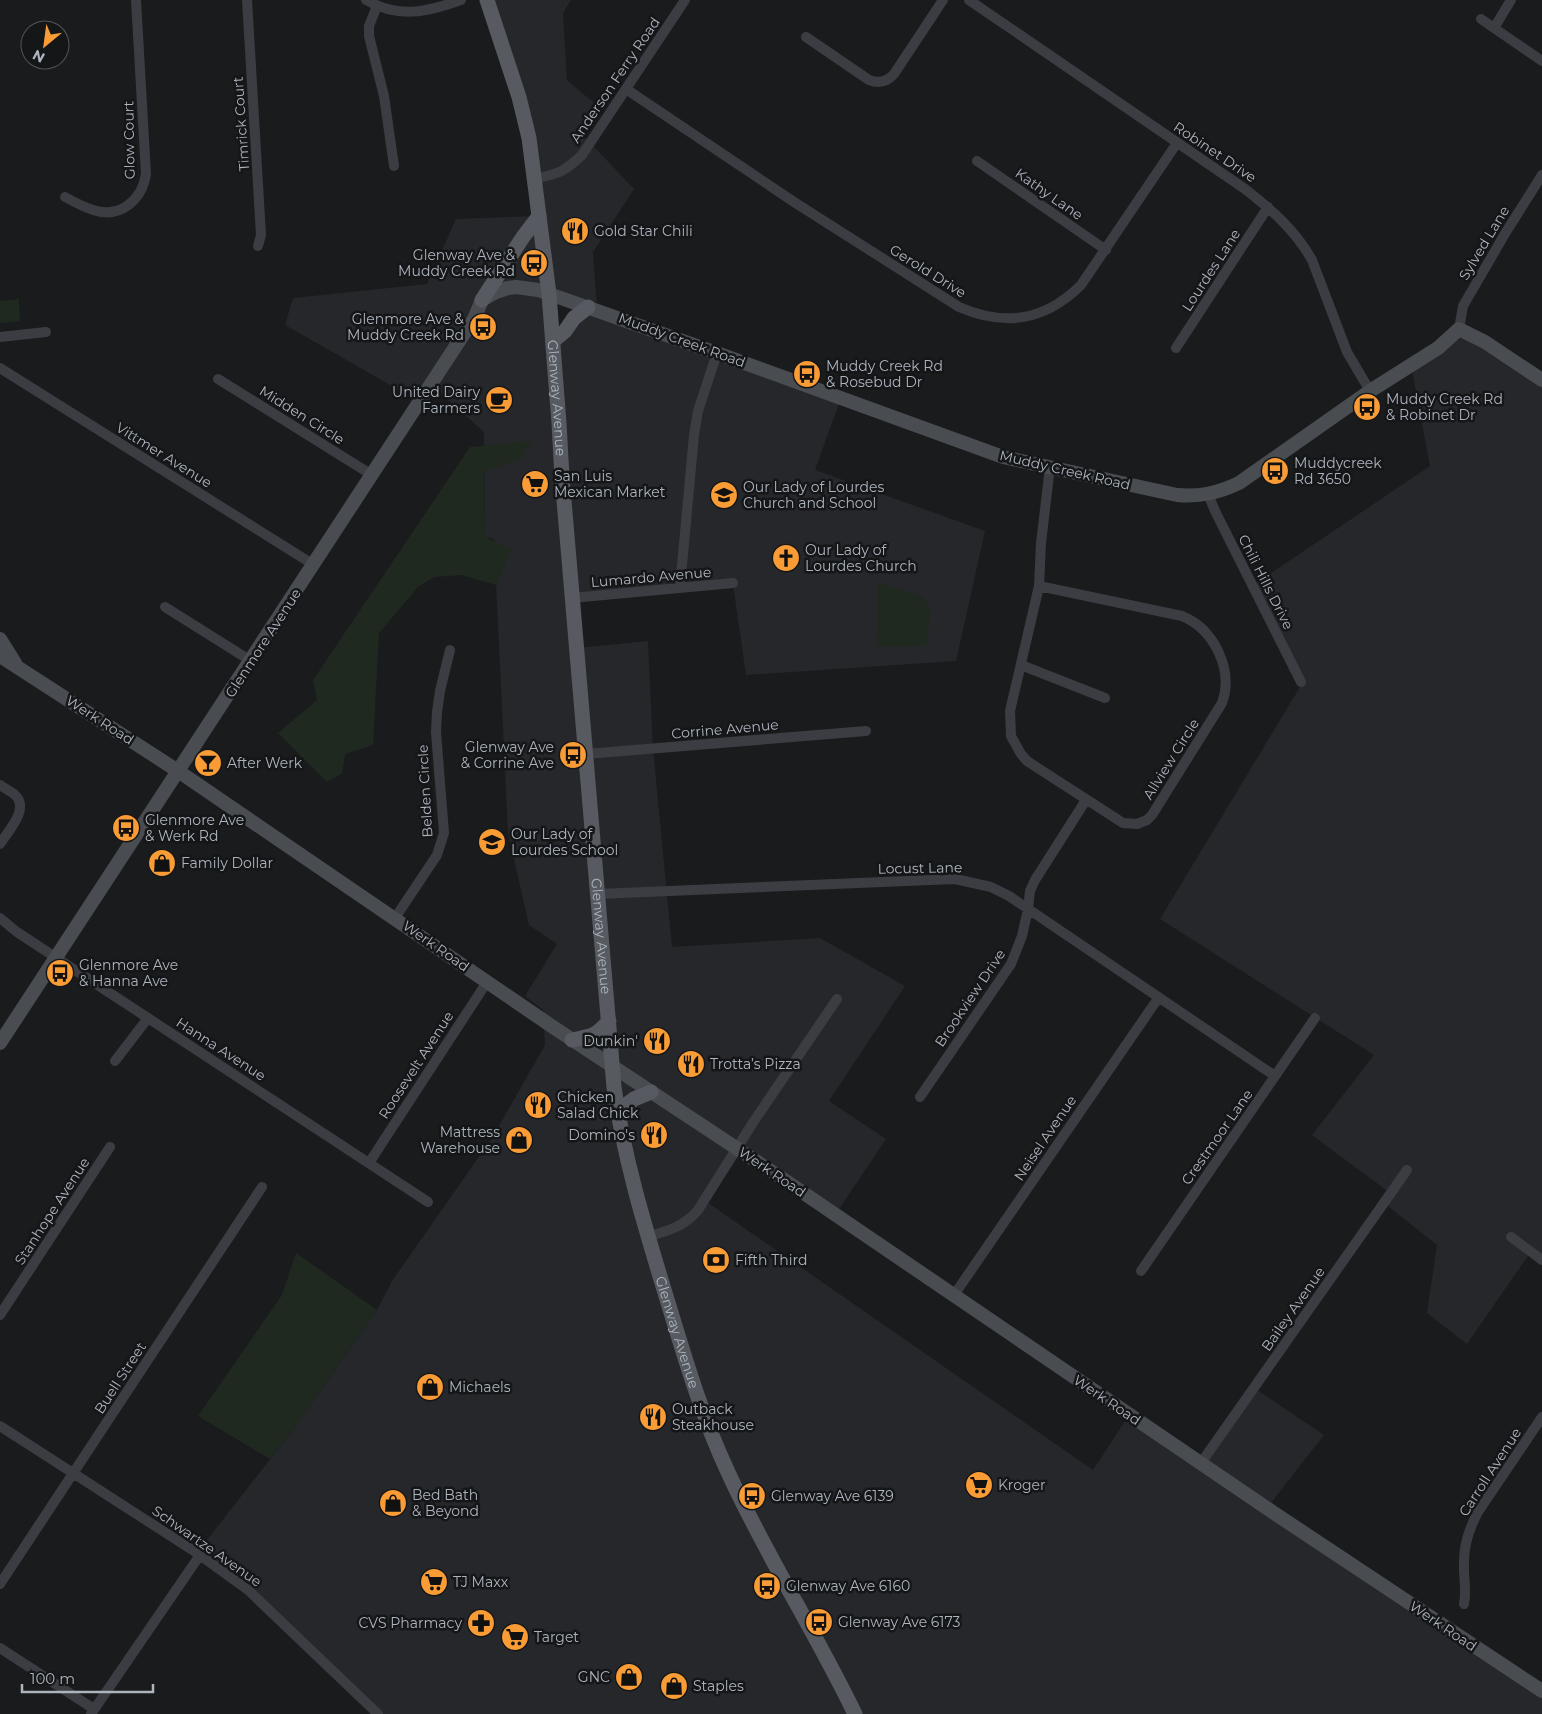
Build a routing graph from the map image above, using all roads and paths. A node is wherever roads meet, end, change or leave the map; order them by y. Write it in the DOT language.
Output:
graph roads {
  1 [pos="136,0"];
  2 [pos="247,0"];
  3 [pos="366,0"];
  4 [pos="461,0"];
  5 [pos="487,0"];
  6 [pos="685,0"];
  7 [pos="943,0"];
  8 [pos="969,0"];
  9 [pos="1511,0"];
  10 [pos="377,6"];
  11 [pos="1481,19"];
  12 [pos="1494,28"];
  13 [pos="806,37"];
  14 [pos="1542,61"];
  15 [pos="626,90"];
  16 [pos="1177,143"];
  17 [pos="977,161"];
  18 [pos="394,166"];
  19 [pos="1542,176"];
  20 [pos="535,179"];
  21 [pos="65,197"];
  22 [pos="1268,207"];
  23 [pos="539,216"];
  24 [pos="258,246"];
  25 [pos="1106,250"];
  26 [pos="549,294"];
  27 [pos="482,300"];
  28 [pos="588,308"];
  29 [pos="1460,329"];
  30 [pos="46,332"];
  31 [pos="0,337"];
  32 [pos="553,341"];
  33 [pos="1176,348"];
  34 [pos="717,353"];
  35 [pos="0,368"];
  36 [pos="218,379"];
  37 [pos="1542,380"];
  38 [pos="1370,391"];
  39 [pos="1050,467"];
  40 [pos="372,475"];
  41 [pos="1208,494"];
  42 [pos="314,565"];
  43 [pos="733,584"];
  44 [pos="1039,586"];
  45 [pos="680,587"];
  46 [pos="572,598"];
  47 [pos="165,607"];
  48 [pos="0,639"];
  49 [pos="450,650"];
  50 [pos="0,656"];
  51 [pos="251,661"];
  52 [pos="1021,665"];
  53 [pos="17,666"];
  54 [pos="1301,682"];
  55 [pos="1105,698"];
  56 [pos="866,731"];
  57 [pos="586,754"];
  58 [pos="178,771"];
  59 [pos="0,785"];
  60 [pos="1086,800"];
  61 [pos="0,844"];
  62 [pos="598,894"];
  63 [pos="1028,909"];
  64 [pos="0,918"];
  65 [pos="395,918"];
  66 [pos="56,958"];
  67 [pos="487,982"];
  68 [pos="1159,997"];
  69 [pos="838,999"];
  70 [pos="148,1018"];
  71 [pos="1315,1018"];
  72 [pos="609,1021"];
  73 [pos="572,1040"];
  74 [pos="0,1043"];
  75 [pos="115,1061"];
  76 [pos="613,1067"];
  77 [pos="1275,1076"];
  78 [pos="651,1092"];
  79 [pos="920,1097"];
  80 [pos="618,1112"];
  81 [pos="110,1147"];
  82 [pos="737,1148"];
  83 [pos="369,1163"];
  84 [pos="1406,1170"];
  85 [pos="262,1187"];
  86 [pos="428,1202"];
  87 [pos="647,1236"];
  88 [pos="1511,1237"];
  89 [pos="1542,1260"];
  90 [pos="1141,1270"];
  91 [pos="954,1295"];
  92 [pos="0,1315"];
  93 [pos="1542,1417"];
  94 [pos="0,1426"];
  95 [pos="1202,1463"];
  96 [pos="74,1474"];
  97 [pos="200,1555"];
  98 [pos="0,1584"];
  99 [pos="1464,1604"];
  100 [pos="0,1648"];
  101 [pos="1542,1691"];
  102 [pos="92,1711"];
  103 [pos="378,1714"];
  104 [pos="855,1714"];
  1 -- 21 [label="street, Glow Court"];
  2 -- 24 [label="street, Timrick Court"];
  3 -- 10 [label="street"];
  4 -- 10 [label="street"];
  5 -- 20 [label="main road, Glenway Avenue"];
  6 -- 15 [label="street, Anderson Ferry Road"];
  7 -- 13 [label="street"];
  8 -- 16 [label="street, Robinet Drive"];
  9 -- 12 [label="street"];
  10 -- 18 [label="street"];
  11 -- 12 [label="street"];
  12 -- 14 [label="street"];
  15 -- 20 [label="street, Anderson Ferry Road"];
  15 -- 25 [label="street, Gerold Drive"];
  16 -- 22 [label="street, Robinet Drive"];
  16 -- 25 [label="street, Gerold Drive"];
  17 -- 25 [label="street, Kathy Lane"];
  19 -- 29 [label="street, Sylved Lane"];
  20 -- 23 [label="main road, Glenway Avenue"];
  22 -- 33 [label="street, Lourdes Lane"];
  22 -- 38 [label="street, Robinet Drive"];
  23 -- 26 [label="main road, Glenway Avenue"];
  23 -- 27 [label="main road"];
  26 -- 27 [label="street"];
  26 -- 28 [label="street, Muddy Creek Road"];
  26 -- 32 [label="main road, Glenway Avenue"];
  27 -- 40 [label="street, Glenmore Avenue"];
  28 -- 32 [label="main road"];
  28 -- 34 [label="street, Muddy Creek Road"];
  29 -- 37 [label="street"];
  29 -- 38 [label="street, Muddy Creek Road"];
  30 -- 31 [label="street"];
  32 -- 46 [label="main road, Glenway Avenue"];
  34 -- 39 [label="street, Muddy Creek Road"];
  34 -- 45 [label="street"];
  35 -- 42 [label="street, Vittmer Avenue"];
  36 -- 40 [label="street, Midden Circle"];
  38 -- 41 [label="street, Muddy Creek Road"];
  39 -- 41 [label="street, Muddy Creek Road"];
  39 -- 44 [label="street, Allview Circle"];
  40 -- 42 [label="street, Glenmore Avenue"];
  41 -- 54 [label="street, Chili Hills Drive"];
  42 -- 51 [label="street, Glenmore Avenue"];
  43 -- 45 [label="street, Lumardo Avenue"];
  44 -- 52 [label="street, Allview Circle"];
  44 -- 60 [label="street, Allview Circle"];
  45 -- 46 [label="street, Lumardo Avenue"];
  46 -- 57 [label="main road, Glenway Avenue"];
  47 -- 51 [label="street"];
  48 -- 53 [label="street"];
  49 -- 65 [label="street, Belden Circle"];
  50 -- 53 [label="street, Werk Road"];
  51 -- 58 [label="street, Glenmore Avenue"];
  52 -- 55 [label="street"];
  52 -- 60 [label="street, Allview Circle"];
  53 -- 58 [label="street, Werk Road"];
  56 -- 57 [label="street, Corrine Avenue"];
  57 -- 62 [label="main road, Glenway Avenue"];
  58 -- 65 [label="street, Werk Road"];
  58 -- 66 [label="street, Glenmore Avenue"];
  59 -- 61 [label="street"];
  60 -- 63 [label="street, Brookview Drive"];
  62 -- 63 [label="street, Locust Lane"];
  62 -- 72 [label="main road, Glenway Avenue"];
  63 -- 68 [label="street, Locust Lane"];
  63 -- 79 [label="street, Brookview Drive"];
  64 -- 66 [label="street, Hanna Avenue"];
  65 -- 67 [label="street, Werk Road"];
  66 -- 70 [label="street, Hanna Avenue"];
  66 -- 74 [label="street, Glenmore Avenue"];
  67 -- 73 [label="street, Werk Road"];
  67 -- 83 [label="street, Roosevelt Avenue"];
  68 -- 77 [label="street, Locust Lane"];
  68 -- 91 [label="street, Neisel Avenue"];
  69 -- 82 [label="street"];
  70 -- 75 [label="street"];
  70 -- 83 [label="street, Hanna Avenue"];
  71 -- 77 [label="street, Crestmoor Lane"];
  72 -- 73 [label="main road"];
  72 -- 76 [label="main road, Glenway Avenue"];
  73 -- 76 [label="street, Werk Road"];
  76 -- 78 [label="street, Werk Road"];
  76 -- 80 [label="main road, Glenway Avenue"];
  77 -- 90 [label="street, Crestmoor Lane"];
  78 -- 80 [label="main road"];
  78 -- 82 [label="street, Werk Road"];
  80 -- 87 [label="main road, Glenway Avenue"];
  81 -- 92 [label="street, Stanhope Avenue"];
  82 -- 87 [label="street"];
  82 -- 91 [label="street, Werk Road"];
  83 -- 86 [label="street, Hanna Avenue"];
  84 -- 95 [label="street, Bailey Avenue"];
  85 -- 96 [label="street, Buell Street"];
  87 -- 104 [label="main road, Glenway Avenue"];
  88 -- 89 [label="street"];
  91 -- 95 [label="street, Werk Road"];
  93 -- 99 [label="street, Carroll Avenue"];
  94 -- 96 [label="street, Schwartze Avenue"];
  95 -- 101 [label="street, Werk Road"];
  96 -- 97 [label="street, Schwartze Avenue"];
  96 -- 98 [label="street, Buell Street"];
  97 -- 102 [label="street"];
  97 -- 103 [label="street, Schwartze Avenue"];
  100 -- 102 [label="street"];
}
